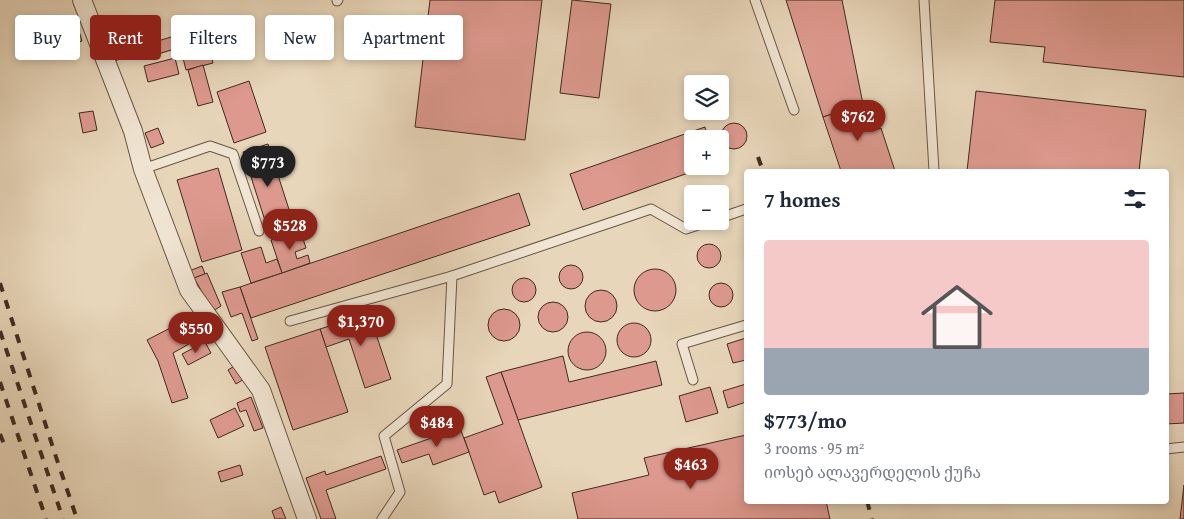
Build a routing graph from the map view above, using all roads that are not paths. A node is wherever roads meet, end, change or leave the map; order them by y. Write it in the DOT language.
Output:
graph roads {
  1 [pos="82,0"];
  2 [pos="755,0"];
  3 [pos="924,0"];
  4 [pos="794,110"];
  5 [pos="143,168"];
  6 [pos="934,169"];
  7 [pos="744,210"];
  8 [pos="729,215"];
  9 [pos="684,228"];
  10 [pos="259,231"];
  11 [pos="452,276"];
  12 [pos="290,320"];
  13 [pos="744,326"];
  14 [pos="693,380"];
  15 [pos="1184,447"];
  16 [pos="1169,449"];
  17 [pos="307,519"];
  18 [pos="382,519"];
  1 -- 5 [label="street"];
  2 -- 4 [label="lane"];
  3 -- 6 [label="lane"];
  5 -- 10 [label="lane"];
  5 -- 17 [label="street"];
  7 -- 8 [label="lane"];
  9 -- 11 [label="lane"];
  11 -- 12 [label="lane"];
  11 -- 18 [label="lane"];
  13 -- 14 [label="lane"];
  15 -- 16 [label="lane"];
}
